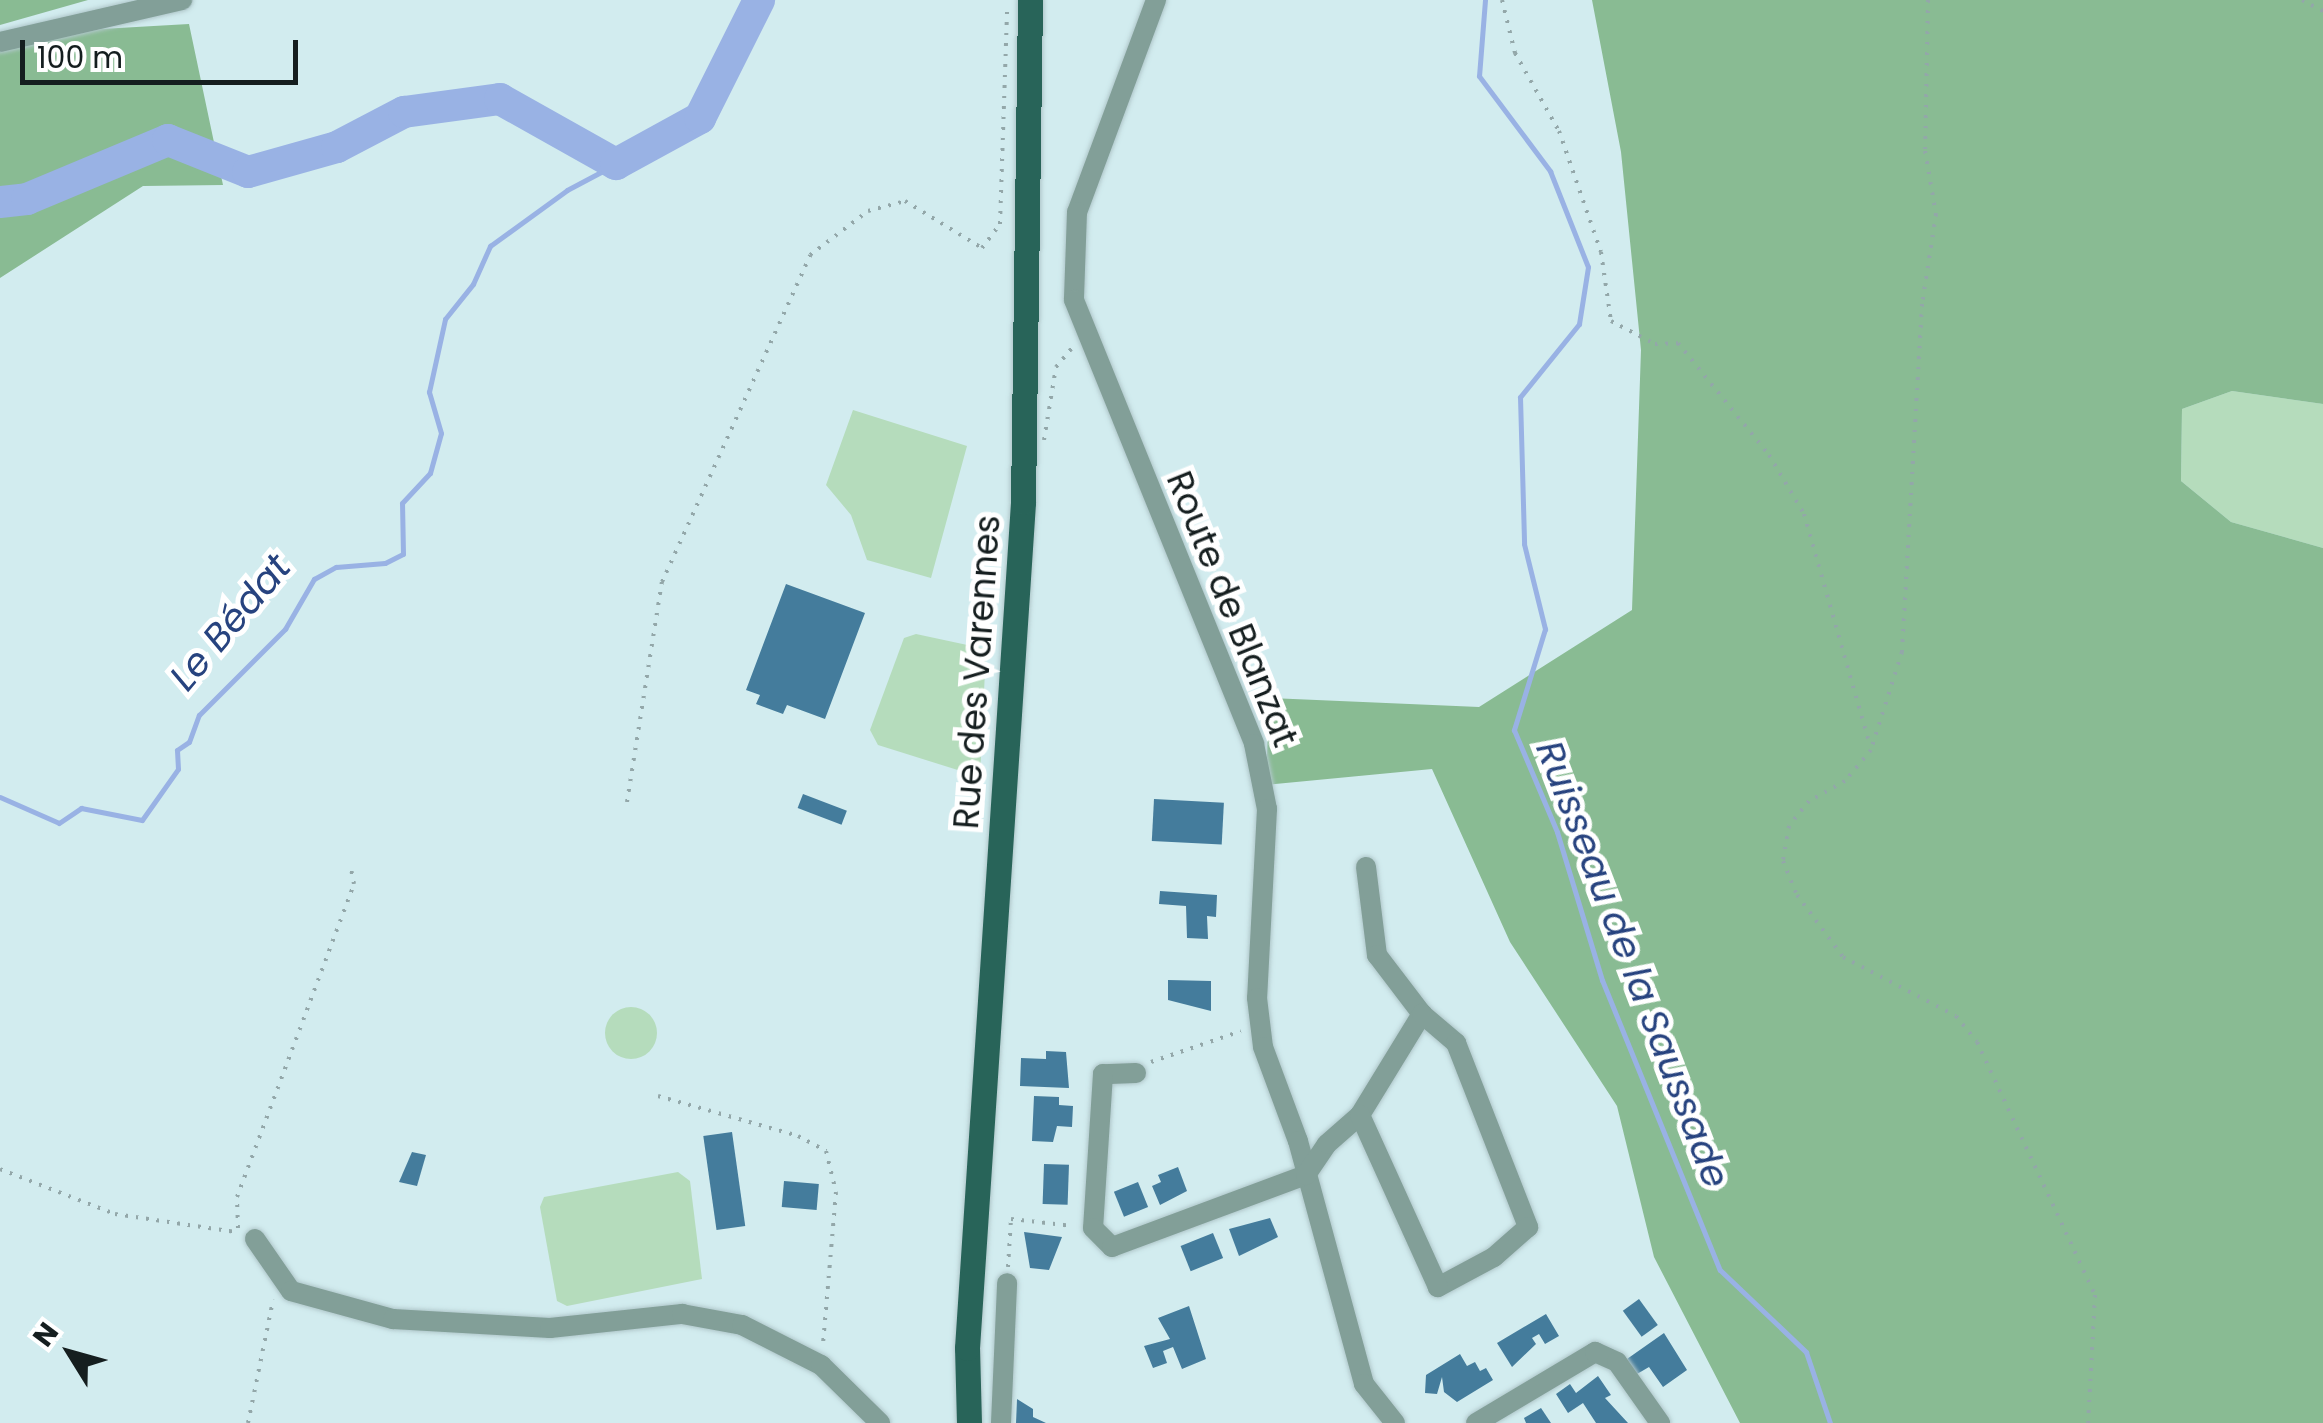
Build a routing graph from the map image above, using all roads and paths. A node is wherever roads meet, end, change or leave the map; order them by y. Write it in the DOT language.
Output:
graph roads {
  1 [pos="182,0"];
  2 [pos="1012,0"];
  3 [pos="1030,0"];
  4 [pos="1156,0"];
  5 [pos="1502,0"];
  6 [pos="1928,0"];
  7 [pos="2302,0"];
  8 [pos="2323,11"];
  9 [pos="0,42"];
  10 [pos="1085,338"];
  11 [pos="1025,445"];
  12 [pos="1871,750"];
  13 [pos="626,802"];
  14 [pos="1366,868"];
  15 [pos="351,869"];
  16 [pos="1422,1014"];
  17 [pos="1260,1025"];
  18 [pos="1136,1073"];
  19 [pos="658,1096"];
  20 [pos="1360,1115"];
  21 [pos="0,1169"];
  22 [pos="1306,1175"];
  23 [pos="1093,1228"];
  24 [pos="255,1239"];
  25 [pos="278,1278"];
  26 [pos="1007,1283"];
  27 [pos="967,1348"];
  28 [pos="822,1365"];
  29 [pos="248,1423"];
  30 [pos="880,1423"];
  31 [pos="953,1423"];
  32 [pos="969,1423"];
  33 [pos="1002,1423"];
  34 [pos="1395,1423"];
  35 [pos="1476,1423"];
  36 [pos="1660,1423"];
  37 [pos="2088,1423"];
  1 -- 9 [label="street"];
  2 -- 13 [label="path"];
  3 -- 11 [label="main road, Rue des Varennes"];
  4 -- 10 [label="street, Route de Blanzat"];
  5 -- 12 [label="path"];
  6 -- 12 [label="path"];
  7 -- 8 [label="path"];
  10 -- 11 [label="path"];
  10 -- 17 [label="street, Route de Blanzat"];
  11 -- 27 [label="main road, Rue des Varennes"];
  12 -- 37 [label="path"];
  14 -- 16 [label="street"];
  15 -- 21 [label="path"];
  16 -- 20 [label="street"];
  16 -- 20 [label="street"];
  17 -- 18 [label="path"];
  17 -- 22 [label="street, Route de Blanzat"];
  18 -- 23 [label="street"];
  19 -- 28 [label="path"];
  20 -- 22 [label="street"];
  22 -- 23 [label="street"];
  22 -- 34 [label="street, Route de Blanzat"];
  23 -- 26 [label="path"];
  24 -- 25 [label="street"];
  25 -- 28 [label="street"];
  25 -- 29 [label="path"];
  26 -- 33 [label="street"];
  27 -- 31 [label="main road, Rue des Varennes"];
  27 -- 32 [label="main road, Rue des Varennes"];
  28 -- 30 [label="street"];
  35 -- 36 [label="street"];
}
